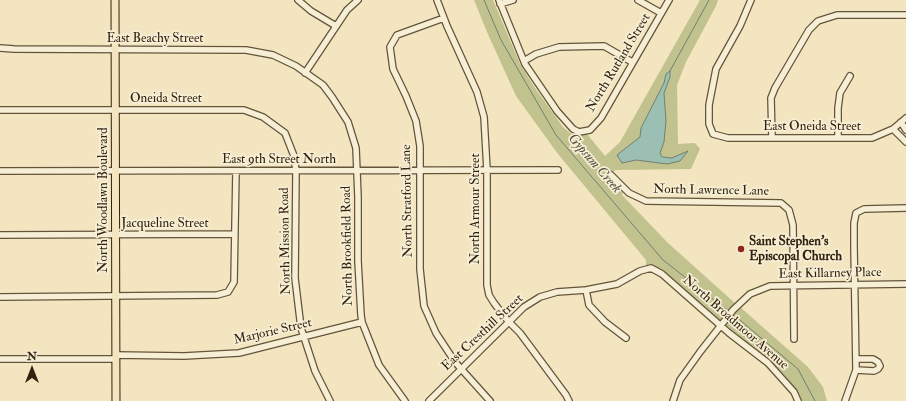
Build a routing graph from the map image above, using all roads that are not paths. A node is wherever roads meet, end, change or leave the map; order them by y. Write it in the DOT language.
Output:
graph roads {
  1 [pos="115,0"];
  2 [pos="298,0"];
  3 [pos="358,0"];
  4 [pos="437,0"];
  5 [pos="513,0"];
  6 [pos="638,0"];
  7 [pos="668,0"];
  8 [pos="750,0"];
  9 [pos="499,2"];
  10 [pos="661,13"];
  11 [pos="906,15"];
  12 [pos="444,18"];
  13 [pos="336,26"];
  14 [pos="0,48"];
  15 [pos="115,50"];
  16 [pos="524,61"];
  17 [pos="632,62"];
  18 [pos="305,73"];
  19 [pos="850,76"];
  20 [pos="0,110"];
  21 [pos="116,110"];
  22 [pos="906,118"];
  23 [pos="901,122"];
  24 [pos="893,129"];
  25 [pos="906,130"];
  26 [pos="772,138"];
  27 [pos="838,138"];
  28 [pos="906,142"];
  29 [pos="487,170"];
  30 [pos="558,170"];
  31 [pos="0,171"];
  32 [pos="116,171"];
  33 [pos="236,171"];
  34 [pos="296,171"];
  35 [pos="357,171"];
  36 [pos="421,171"];
  37 [pos="611,175"];
  38 [pos="906,208"];
  39 [pos="234,234"];
  40 [pos="0,235"];
  41 [pos="116,235"];
  42 [pos="651,268"];
  43 [pos="854,284"];
  44 [pos="906,284"];
  45 [pos="793,285"];
  46 [pos="586,290"];
  47 [pos="116,296"];
  48 [pos="0,297"];
  49 [pos="508,321"];
  50 [pos="362,322"];
  51 [pos="721,326"];
  52 [pos="304,336"];
  53 [pos="626,338"];
  54 [pos="794,339"];
  55 [pos="116,357"];
  56 [pos="0,359"];
  57 [pos="856,359"];
  58 [pos="461,369"];
  59 [pos="856,370"];
  60 [pos="116,401"];
  61 [pos="330,401"];
  62 [pos="405,401"];
  63 [pos="429,401"];
  64 [pos="490,401"];
  65 [pos="568,401"];
  66 [pos="673,401"];
  67 [pos="798,401"];
  68 [pos="845,401"];
  1 -- 15 [label="main road, North Woodlawn Boulevard"];
  2 -- 13 [label="street"];
  3 -- 13 [label="street"];
  4 -- 12 [label="street, North Armour Street"];
  5 -- 9 [label="street"];
  6 -- 10 [label="street"];
  7 -- 10 [label="street, North Rutland Street"];
  8 -- 26 [label="street, East Oneida Street"];
  9 -- 16 [label="street"];
  10 -- 17 [label="street, North Rutland Street"];
  11 -- 26 [label="street"];
  12 -- 29 [label="street, North Armour Street"];
  12 -- 36 [label="street, North Stratford Lane"];
  13 -- 18 [label="street"];
  14 -- 15 [label="street, East Beachy Street"];
  15 -- 18 [label="street, East Beachy Street"];
  15 -- 21 [label="main road, North Woodlawn Boulevard"];
  16 -- 17 [label="street"];
  16 -- 17 [label="street, North Rutland Street"];
  18 -- 35 [label="street, North Brookfield Road"];
  19 -- 27 [label="street"];
  20 -- 21 [label="street, Oneida Street"];
  21 -- 32 [label="main road, North Woodlawn Boulevard"];
  21 -- 34 [label="street, Oneida Street"];
  22 -- 23 [label="street, East Oneida Street"];
  23 -- 24 [label="street, East Oneida Street"];
  23 -- 25 [label="street"];
  24 -- 27 [label="street, East Oneida Street"];
  24 -- 28 [label="street"];
  26 -- 27 [label="street, East Oneida Street"];
  29 -- 30 [label="street, East 9th Street North"];
  29 -- 36 [label="street, East 9th Street North"];
  29 -- 49 [label="street, North Armour Street"];
  31 -- 32 [label="street, East 9th Street North"];
  32 -- 33 [label="street, East 9th Street North"];
  32 -- 41 [label="main road, North Woodlawn Boulevard"];
  33 -- 34 [label="street, East 9th Street North"];
  33 -- 39 [label="street"];
  34 -- 35 [label="street, East 9th Street North"];
  34 -- 52 [label="street, North Mission Road"];
  35 -- 36 [label="street, East 9th Street North"];
  35 -- 50 [label="street, North Brookfield Road"];
  36 -- 58 [label="street, North Stratford Lane"];
  37 -- 45 [label="street, North Lawrence Lane"];
  38 -- 43 [label="street"];
  39 -- 41 [label="street, Jacqueline Street"];
  39 -- 47 [label="street"];
  40 -- 41 [label="street, Jacqueline Street"];
  41 -- 47 [label="main road, North Woodlawn Boulevard"];
  42 -- 46 [label="street, East Cresthill Street"];
  42 -- 51 [label="street, North Broadmoor Avenue"];
  43 -- 44 [label="street, East Killarney Place"];
  43 -- 45 [label="street, East Killarney Place"];
  43 -- 57 [label="street"];
  45 -- 51 [label="street, East Killarney Place"];
  45 -- 54 [label="street, North Lawrence Lane"];
  46 -- 49 [label="street, East Cresthill Street"];
  46 -- 53 [label="street"];
  47 -- 48 [label="street"];
  47 -- 55 [label="main road, North Woodlawn Boulevard"];
  49 -- 58 [label="street, East Cresthill Street"];
  49 -- 65 [label="street, North Armour Street"];
  50 -- 52 [label="street, Marjorie Street"];
  50 -- 62 [label="street, North Brookfield Road"];
  51 -- 66 [label="street"];
  51 -- 67 [label="street, North Broadmoor Avenue"];
  52 -- 55 [label="street, Marjorie Street"];
  52 -- 61 [label="street, North Mission Road"];
  55 -- 56 [label="street, Marjorie Street"];
  55 -- 60 [label="main road, North Woodlawn Boulevard"];
  57 -- 59 [label="street"];
  57 -- 59 [label="street"];
  58 -- 63 [label="street, East Cresthill Street"];
  58 -- 64 [label="street, North Stratford Lane"];
  59 -- 68 [label="street"];
}
